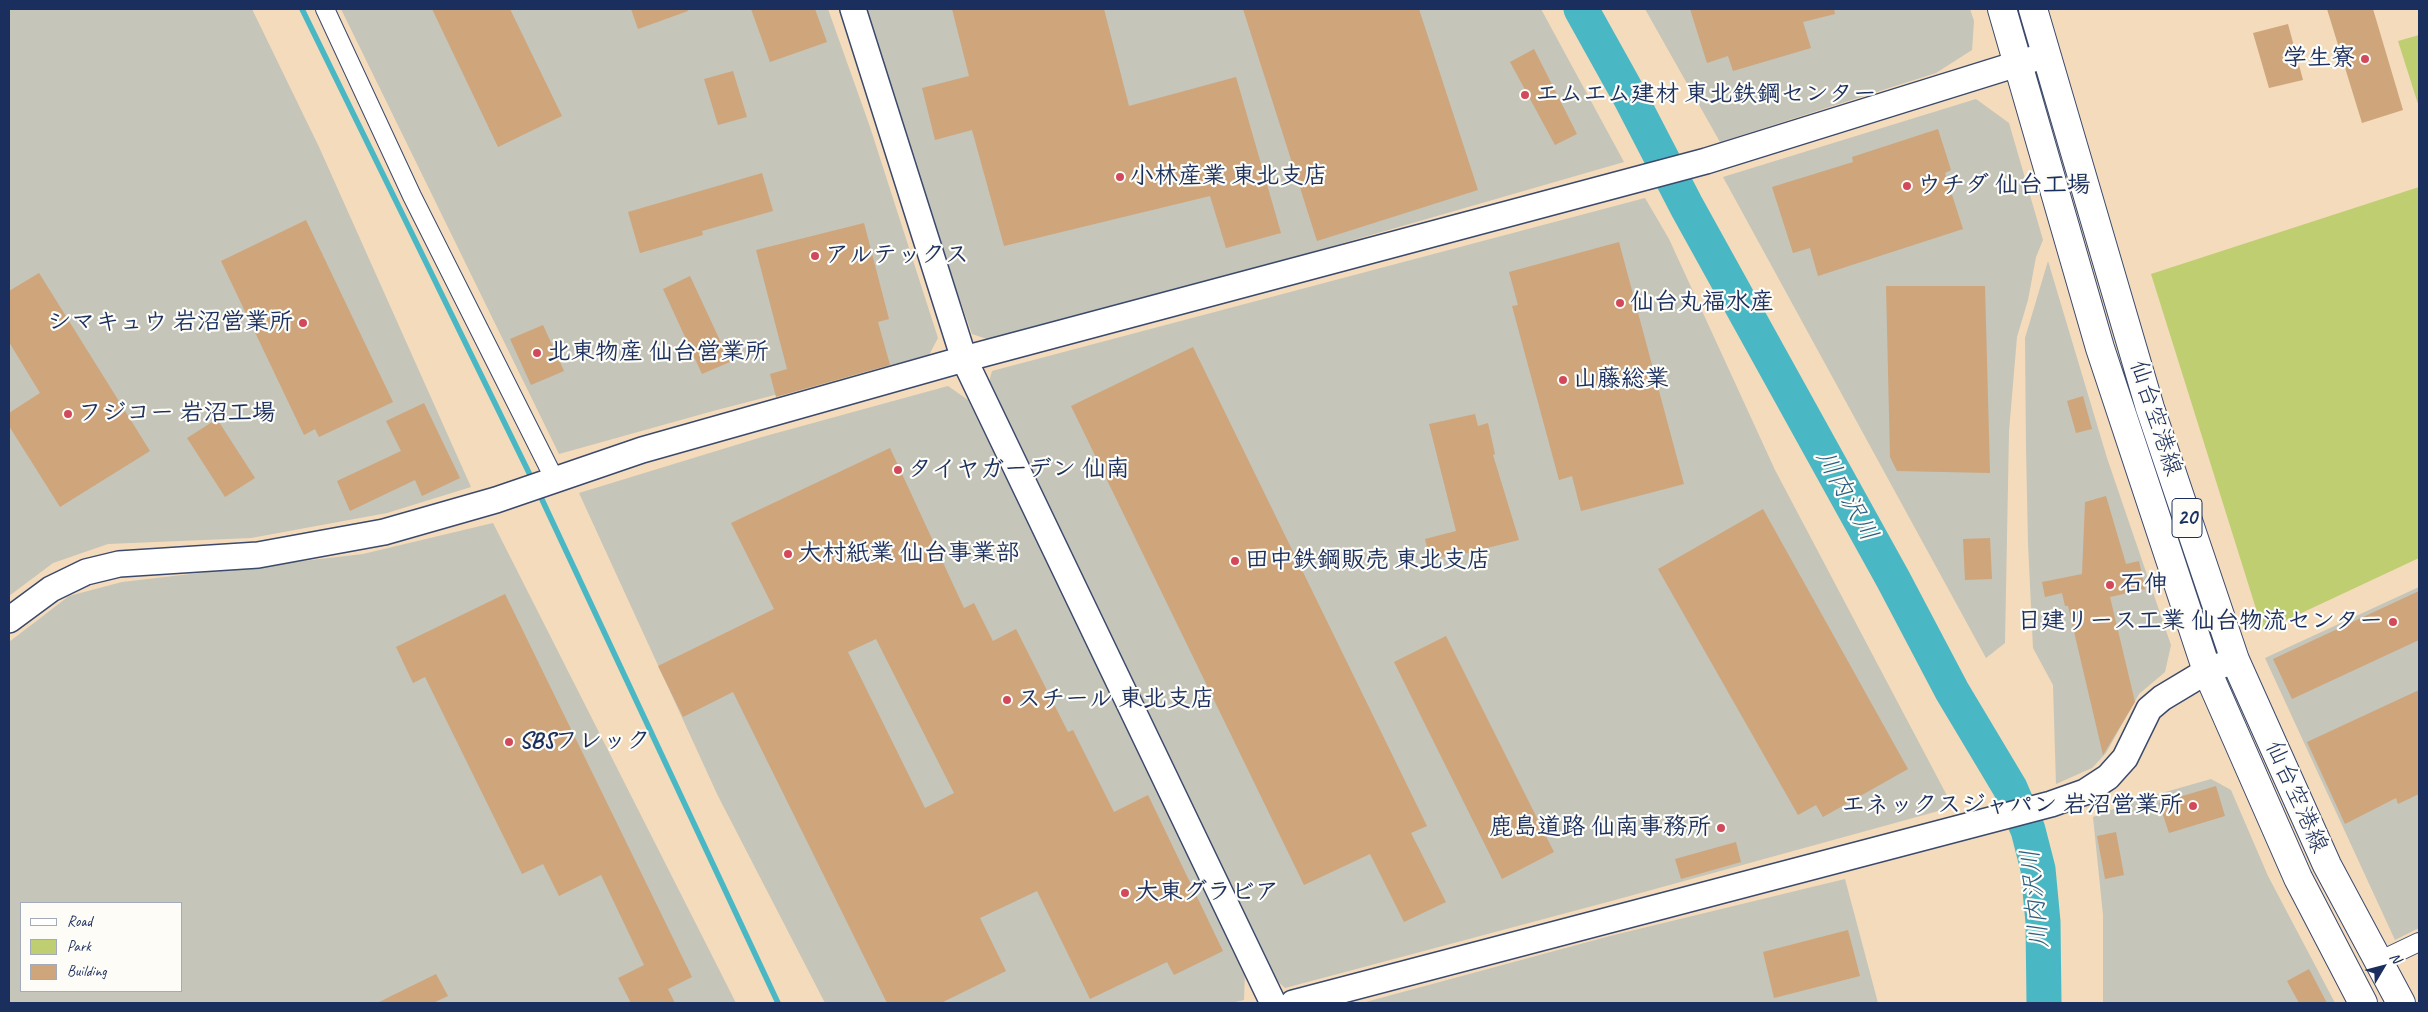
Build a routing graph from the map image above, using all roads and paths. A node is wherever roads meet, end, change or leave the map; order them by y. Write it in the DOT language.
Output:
graph roads {
  1 [pos="325,9"];
  2 [pos="853,9"];
  3 [pos="2002,9"];
  4 [pos="2033,9"];
  5 [pos="2046,55"];
  6 [pos="2018,63"];
  7 [pos="964,359"];
  8 [pos="552,481"];
  9 [pos="9,620"];
  10 [pos="2235,660"];
  11 [pos="2207,671"];
  12 [pos="2419,942"];
  13 [pos="2377,962"];
  14 [pos="1273,1003"];
  15 [pos="1293,1003"];
  16 [pos="2363,1003"];
  17 [pos="2401,1003"];
  1 -- 8 [label="street"];
  2 -- 7 [label="street"];
  3 -- 6 [label="main road, 仙台空港線 / 20"];
  4 -- 5 [label="main road, 仙台空港線 / 20"];
  5 -- 6 [label="street"];
  5 -- 10 [label="main road, 仙台空港線 / 20"];
  6 -- 7 [label="street"];
  6 -- 11 [label="main road, 仙台空港線 / 20"];
  7 -- 8 [label="street"];
  7 -- 14 [label="street"];
  8 -- 9 [label="street"];
  10 -- 11 [label="street"];
  10 -- 13 [label="main road, 仙台空港線 / 20"];
  11 -- 15 [label="street"];
  11 -- 16 [label="main road, 仙台空港線 / 20"];
  12 -- 13 [label="street"];
  13 -- 17 [label="main road, 仙台空港線 / 20"];
}
